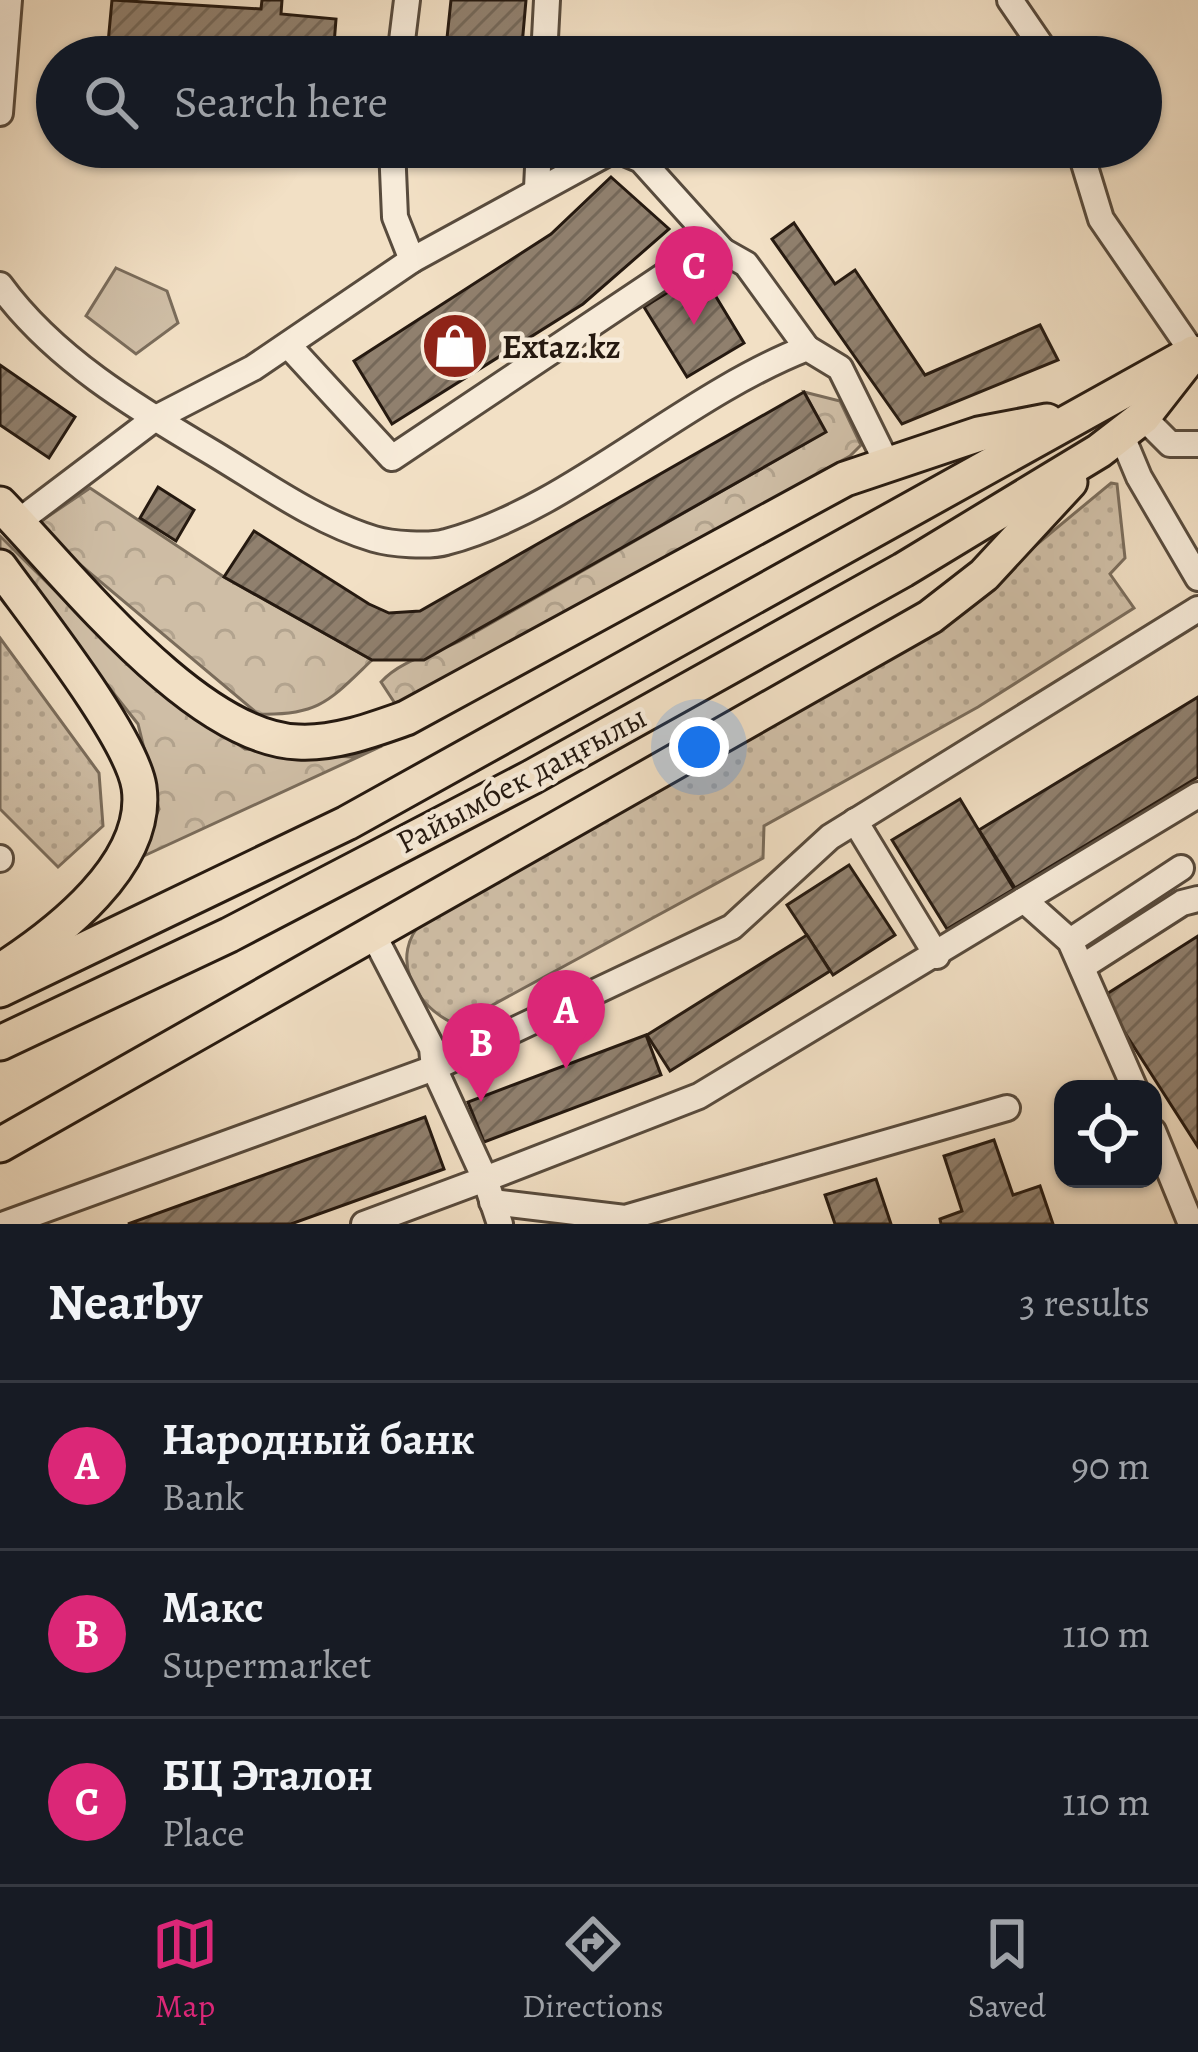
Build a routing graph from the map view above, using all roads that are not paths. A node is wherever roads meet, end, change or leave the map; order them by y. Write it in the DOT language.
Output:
graph roads {
  1 [pos="9,0"];
  2 [pos="407,0"];
  3 [pos="547,0"];
  4 [pos="1010,0"];
  5 [pos="403,36"];
  6 [pos="545,36"];
  7 [pos="1035,36"];
  8 [pos="0,113"];
  9 [pos="393,168"];
  10 [pos="538,168"];
  11 [pos="576,168"];
  12 [pos="648,168"];
  13 [pos="1086,168"];
  14 [pos="537,188"];
  15 [pos="723,251"];
  16 [pos="412,260"];
  17 [pos="0,285"];
  18 [pos="288,345"];
  19 [pos="807,348"];
  20 [pos="1195,352"];
  21 [pos="1078,414"];
  22 [pos="154,418"];
  23 [pos="1121,434"];
  24 [pos="1198,444"];
  25 [pos="886,461"];
  26 [pos="9,513"];
  27 [pos="0,567"];
  28 [pos="1198,578"];
  29 [pos="1198,609"];
  30 [pos="1198,795"];
  31 [pos="854,821"];
  32 [pos="1181,868"];
  33 [pos="1198,899"];
  34 [pos="1024,900"];
  35 [pos="373,934"];
  36 [pos="1070,941"];
  37 [pos="937,956"];
  38 [pos="1082,968"];
  39 [pos="0,971"];
  40 [pos="0,990"];
  41 [pos="0,1043"];
  42 [pos="434,1068"];
  43 [pos="1132,1080"];
  44 [pos="1007,1108"];
  45 [pos="0,1145"];
  46 [pos="1162,1153"];
  47 [pos="492,1201"];
  48 [pos="5,1224"];
  49 [pos="364,1224"];
  50 [pos="1191,1224"];
  1 -- 8 [label="street"];
  2 -- 5 [label="street"];
  3 -- 6 [label="street"];
  4 -- 7 [label="street"];
  9 -- 16 [label="street"];
  10 -- 14 [label="street"];
  11 -- 14 [label="street"];
  12 -- 15 [label="street"];
  13 -- 20 [label="street"];
  14 -- 16 [label="street"];
  15 -- 18 [label="street"];
  15 -- 19 [label="street"];
  16 -- 18 [label="street"];
  17 -- 22 [label="street"];
  18 -- 22 [label="street"];
  19 -- 22 [label="street"];
  19 -- 25 [label="street"];
  20 -- 21 [label="main road, Райымбек даңғылы"];
  20 -- 23 [label="main road, Райымбек даңғылы"];
  21 -- 25 [label="main road"];
  21 -- 40 [label="main road, Райымбек даңғылы"];
  22 -- 26 [label="street"];
  23 -- 24 [label="street"];
  23 -- 28 [label="street"];
  23 -- 35 [label="main road"];
  23 -- 41 [label="main road, Райымбек даңғылы"];
  25 -- 26 [label="main road"];
  27 -- 39 [label="main road"];
  29 -- 31 [label="street"];
  30 -- 34 [label="street"];
  31 -- 37 [label="street"];
  31 -- 42 [label="street"];
  32 -- 36 [label="street"];
  33 -- 38 [label="street"];
  34 -- 36 [label="street"];
  34 -- 37 [label="street"];
  35 -- 42 [label="street"];
  35 -- 45 [label="main road"];
  36 -- 38 [label="street"];
  37 -- 47 [label="street"];
  38 -- 43 [label="street"];
  42 -- 47 [label="street"];
  42 -- 48 [label="street"];
  44 -- 47 [label="street"];
  46 -- 50 [label="street"];
  47 -- 49 [label="street"];
}
